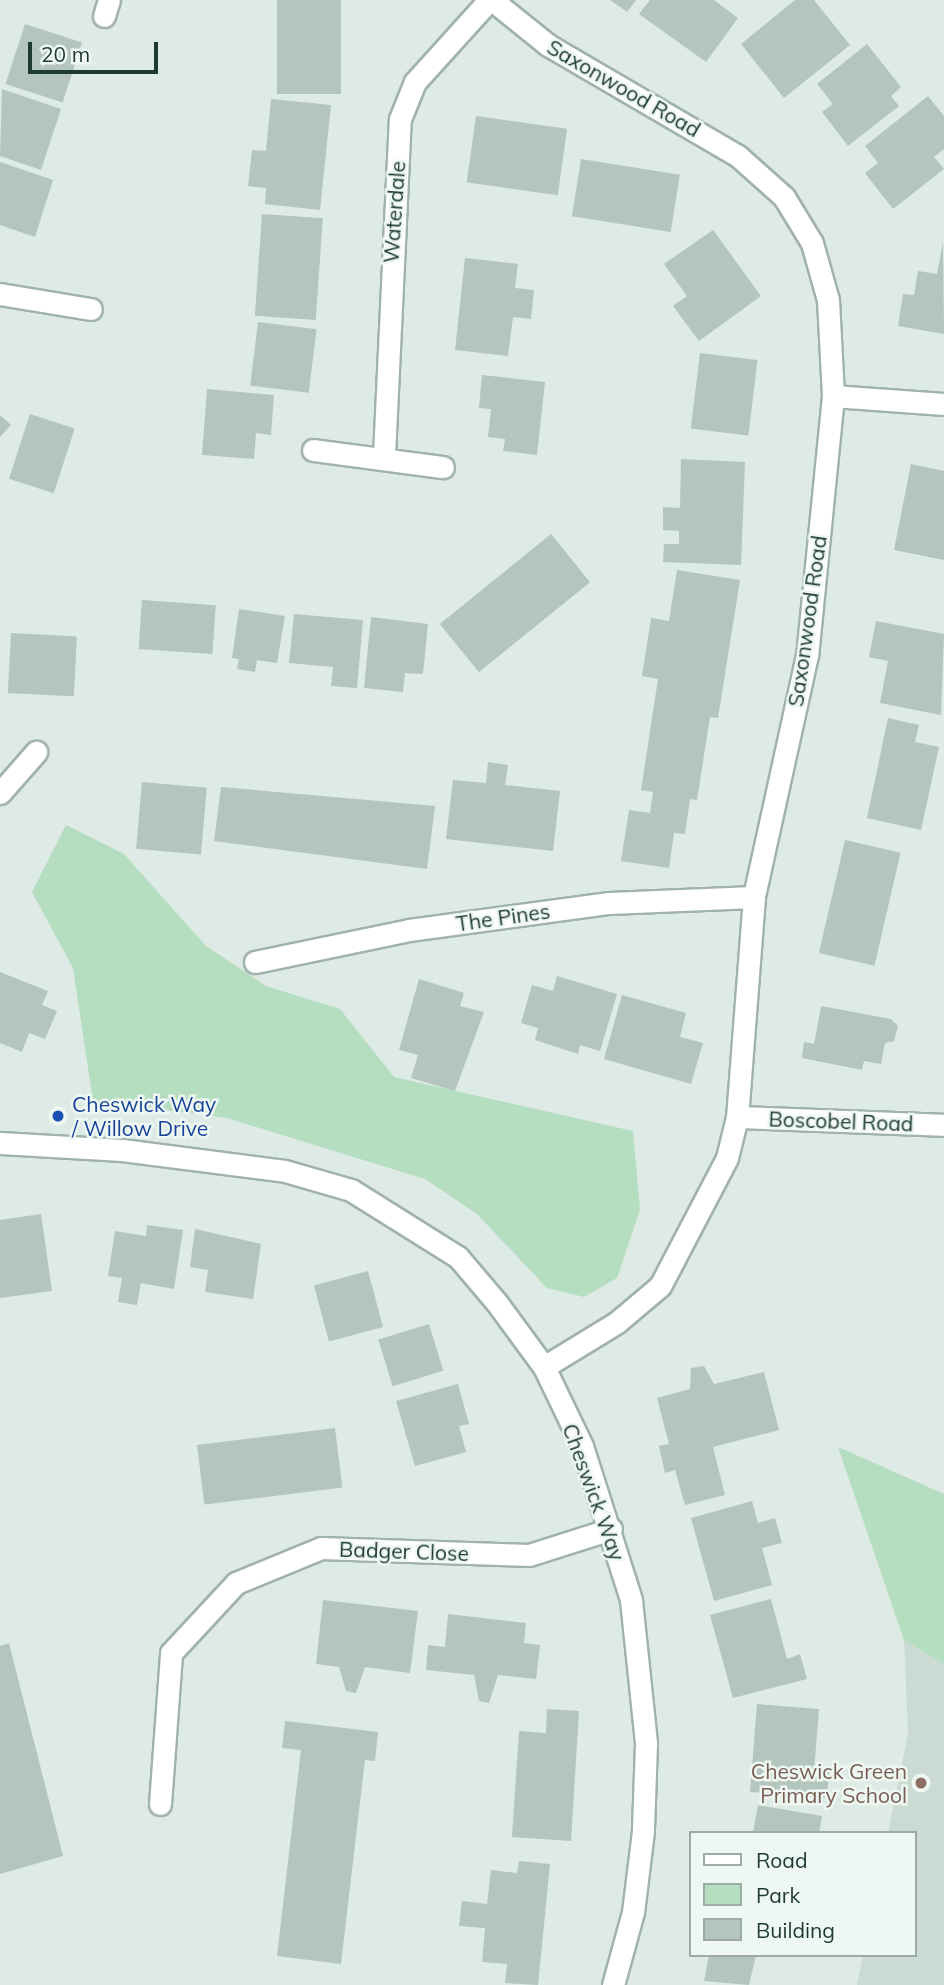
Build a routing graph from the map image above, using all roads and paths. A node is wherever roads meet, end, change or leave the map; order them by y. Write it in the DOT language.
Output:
graph roads {
  1 [pos="491,0"];
  2 [pos="0,295"];
  3 [pos="91,309"];
  4 [pos="832,396"];
  5 [pos="944,404"];
  6 [pos="313,450"];
  7 [pos="384,455"];
  8 [pos="443,467"];
  9 [pos="36,752"];
  10 [pos="0,793"];
  11 [pos="754,897"];
  12 [pos="255,962"];
  13 [pos="737,1117"];
  14 [pos="944,1125"];
  15 [pos="0,1143"];
  16 [pos="544,1367"];
  17 [pos="611,1529"];
  18 [pos="160,1804"];
  19 [pos="613,1985"];
  1 -- 4 [label="street, Saxonwood Road"];
  1 -- 7 [label="street, Waterdale"];
  2 -- 3 [label="street"];
  4 -- 5 [label="street"];
  4 -- 11 [label="street, Saxonwood Road"];
  6 -- 7 [label="street"];
  7 -- 8 [label="street"];
  9 -- 10 [label="street"];
  11 -- 12 [label="street, The Pines"];
  11 -- 13 [label="street, Saxonwood Road"];
  13 -- 14 [label="street, Boscobel Road"];
  13 -- 16 [label="street, Saxonwood Road"];
  15 -- 16 [label="street, Cheswick Way"];
  16 -- 17 [label="street, Cheswick Way"];
  17 -- 18 [label="street, Badger Close"];
  17 -- 19 [label="street, Cheswick Way"];
}
